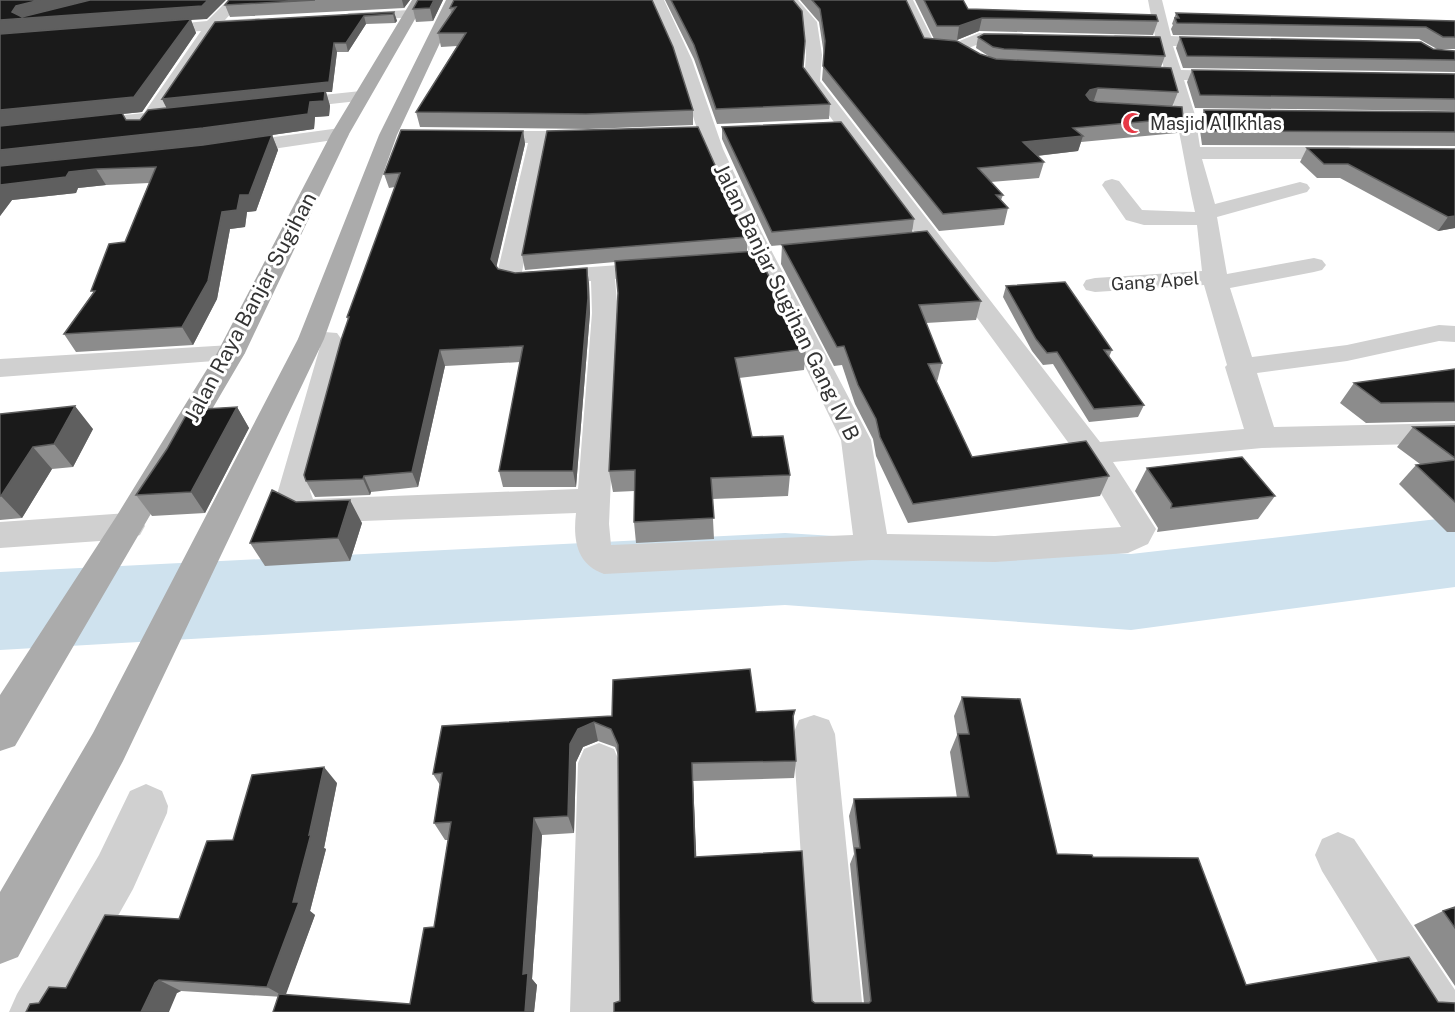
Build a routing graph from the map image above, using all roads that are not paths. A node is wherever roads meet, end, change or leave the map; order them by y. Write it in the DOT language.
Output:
graph roads {
  1 [pos="236,0"];
  2 [pos="453,0"];
  3 [pos="657,0"];
  4 [pos="791,0"];
  5 [pos="906,0"];
  6 [pos="1155,0"];
  7 [pos="415,7"];
  8 [pos="329,18"];
  9 [pos="270,22"];
  10 [pos="212,25"];
  11 [pos="129,31"];
  12 [pos="1037,39"];
  13 [pos="1094,40"];
  14 [pos="1164,41"];
  15 [pos="1233,42"];
  16 [pos="959,46"];
  17 [pos="976,57"];
  18 [pos="1115,73"];
  19 [pos="1173,75"];
  20 [pos="1255,76"];
  21 [pos="361,96"];
  22 [pos="264,106"];
  23 [pos="207,112"];
  24 [pos="1163,114"];
  25 [pos="1186,116"];
  26 [pos="1209,116"];
  27 [pos="149,118"];
  28 [pos="0,134"];
  29 [pos="339,134"];
  30 [pos="137,135"];
  31 [pos="612,136"];
  32 [pos="462,137"];
  33 [pos="539,137"];
  34 [pos="210,152"];
  35 [pos="1191,153"];
  36 [pos="1371,153"];
  37 [pos="1112,185"];
  38 [pos="1300,188"];
  39 [pos="1206,216"];
  40 [pos="1314,265"];
  41 [pos="684,267"];
  42 [pos="603,274"];
  43 [pos="1215,280"];
  44 [pos="1095,285"];
  45 [pos="1450,329"];
  46 [pos="311,339"];
  47 [pos="231,353"];
  48 [pos="0,368"];
  49 [pos="1239,368"];
  50 [pos="1455,433"];
  51 [pos="1262,438"];
  52 [pos="1092,453"];
  53 [pos="594,500"];
  54 [pos="128,526"];
  55 [pos="0,536"];
  56 [pos="872,547"];
  57 [pos="0,732"];
  58 [pos="814,734"];
  59 [pos="599,763"];
  60 [pos="146,806"];
  61 [pos="1338,855"];
  62 [pos="0,939"];
  63 [pos="34,1012"];
  64 [pos="596,1012"];
  65 [pos="837,1012"];
  66 [pos="1439,1012"];
  1 -- 10 [label="street"];
  2 -- 46 [label="main road"];
  3 -- 56 [label="street, Jalan Banjar Sugihan Gang IV B"];
  4 -- 52 [label="street"];
  5 -- 16 [label="street"];
  6 -- 14 [label="street"];
  7 -- 8 [label="street"];
  7 -- 21 [label="main road, Jalan Raya Banjar Sugihan"];
  9 -- 10 [label="street"];
  10 -- 11 [label="street"];
  10 -- 27 [label="street"];
  12 -- 16 [label="street"];
  13 -- 14 [label="street"];
  14 -- 15 [label="street"];
  14 -- 19 [label="street"];
  16 -- 17 [label="street"];
  18 -- 19 [label="street"];
  19 -- 20 [label="street"];
  19 -- 25 [label="street"];
  21 -- 22 [label="street"];
  21 -- 29 [label="main road, Jalan Raya Banjar Sugihan"];
  23 -- 27 [label="street"];
  24 -- 25 [label="street"];
  25 -- 26 [label="street"];
  25 -- 35 [label="street"];
  27 -- 28 [label="street"];
  27 -- 30 [label="street"];
  29 -- 34 [label="street"];
  29 -- 47 [label="main road, Jalan Raya Banjar Sugihan"];
  31 -- 33 [label="street"];
  32 -- 33 [label="street"];
  33 -- 42 [label="street"];
  35 -- 36 [label="street"];
  35 -- 39 [label="street"];
  37 -- 39 [label="street"];
  38 -- 39 [label="street"];
  39 -- 43 [label="street"];
  40 -- 43 [label="street, Gang Apel"];
  41 -- 42 [label="street"];
  42 -- 53 [label="street"];
  43 -- 44 [label="street, Gang Apel"];
  43 -- 49 [label="street"];
  45 -- 49 [label="street"];
  46 -- 53 [label="street"];
  46 -- 62 [label="main road"];
  47 -- 48 [label="street"];
  47 -- 54 [label="main road, Jalan Raya Banjar Sugihan"];
  49 -- 51 [label="street"];
  50 -- 51 [label="street"];
  51 -- 52 [label="street"];
  52 -- 56 [label="street"];
  53 -- 56 [label="street"];
  54 -- 55 [label="street"];
  54 -- 57 [label="main road, Jalan Raya Banjar Sugihan"];
  58 -- 65 [label="street"];
  59 -- 64 [label="street"];
  60 -- 63 [label="street"];
  61 -- 66 [label="street"];
}
